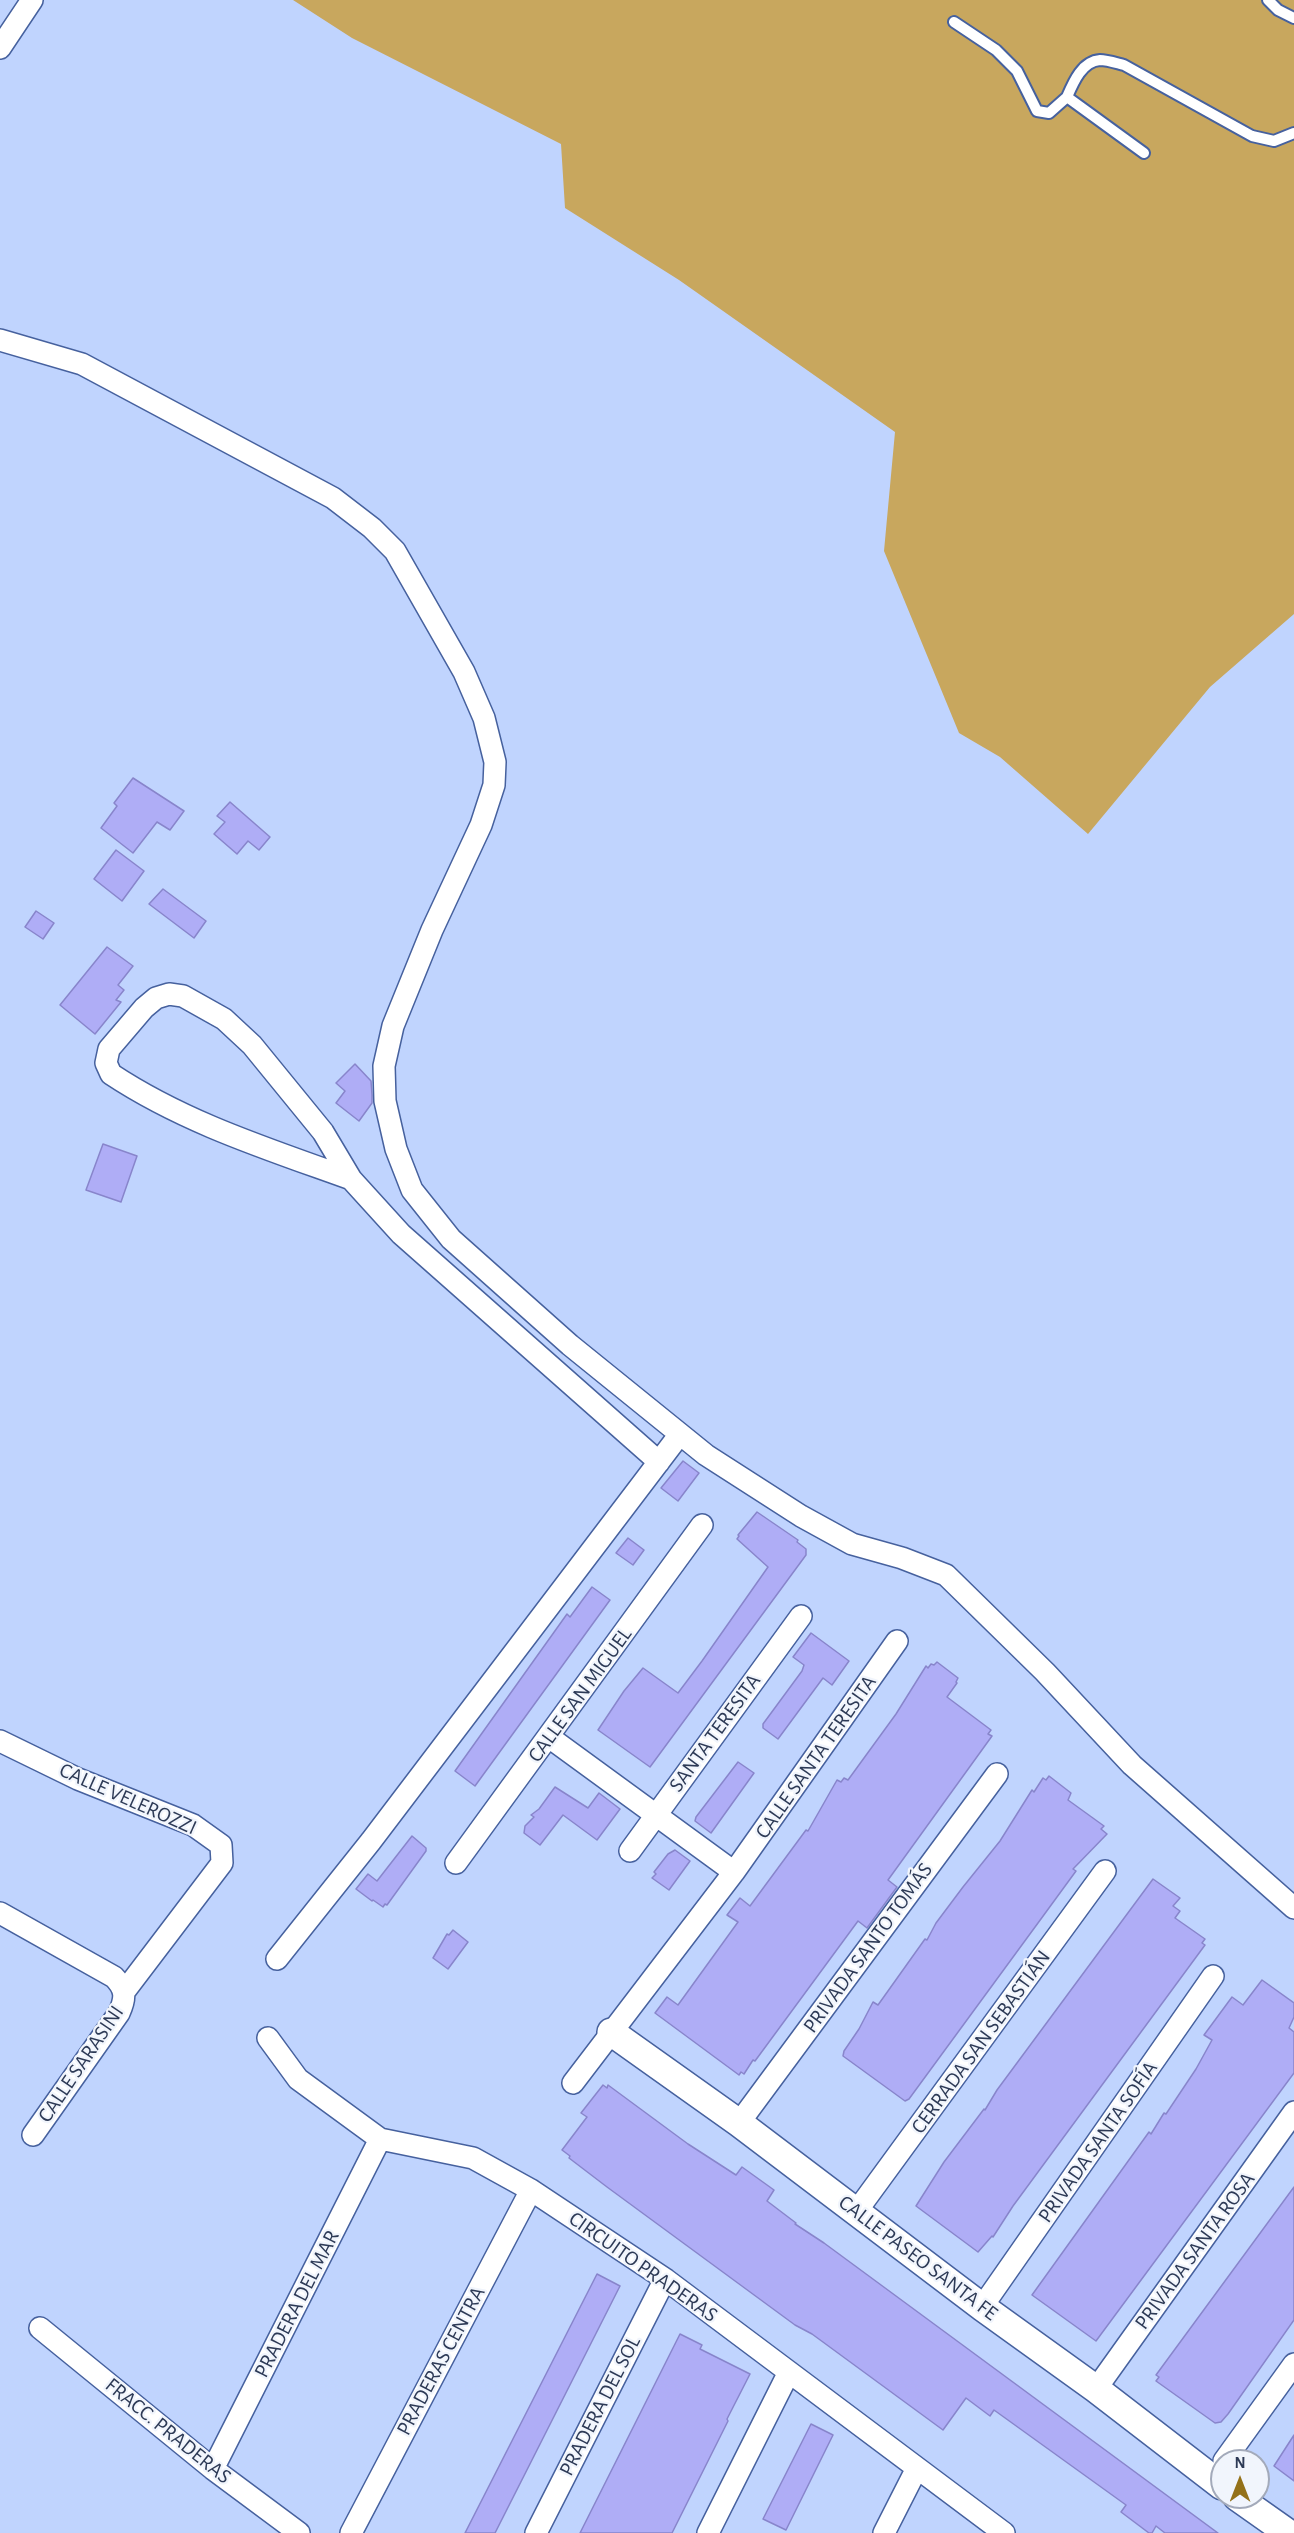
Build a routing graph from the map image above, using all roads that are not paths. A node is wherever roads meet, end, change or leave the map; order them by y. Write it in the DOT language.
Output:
graph roads {
  1 [pos="32,0"];
  2 [pos="1268,0"];
  3 [pos="1294,18"];
  4 [pos="954,22"];
  5 [pos="0,48"];
  6 [pos="1067,97"];
  7 [pos="1294,133"];
  8 [pos="1144,153"];
  9 [pos="0,340"];
  10 [pos="351,1179"];
  11 [pos="680,1434"];
  12 [pos="659,1462"];
  13 [pos="702,1525"];
  14 [pos="801,1616"];
  15 [pos="897,1641"];
  16 [pos="549,1737"];
  17 [pos="0,1742"];
  18 [pos="997,1774"];
  19 [pos="656,1815"];
  20 [pos="630,1851"];
  21 [pos="456,1863"];
  22 [pos="1105,1871"];
  23 [pos="734,1872"];
  24 [pos="1294,1908"];
  25 [pos="0,1913"];
  26 [pos="277,1959"];
  27 [pos="1213,1976"];
  28 [pos="124,1992"];
  29 [pos="611,2032"];
  30 [pos="268,2038"];
  31 [pos="573,2083"];
  32 [pos="1294,2112"];
  33 [pos="739,2123"];
  34 [pos="33,2135"];
  35 [pos="380,2139"];
  36 [pos="531,2190"];
  37 [pos="856,2212"];
  38 [pos="664,2279"];
  39 [pos="982,2307"];
  40 [pos="40,2328"];
  41 [pos="1294,2364"];
  42 [pos="789,2372"];
  43 [pos="1096,2389"];
  44 [pos="1236,2449"];
  45 [pos="1210,2465"];
  46 [pos="213,2469"];
  47 [pos="916,2470"];
  48 [pos="1254,2509"];
  49 [pos="299,2533"];
  50 [pos="351,2533"];
  51 [pos="536,2533"];
  52 [pos="708,2533"];
  53 [pos="884,2533"];
  54 [pos="1004,2533"];
  55 [pos="1288,2533"];
  1 -- 5 [label="street"];
  2 -- 3 [label="lane"];
  4 -- 6 [label="lane"];
  6 -- 7 [label="lane"];
  6 -- 8 [label="lane"];
  9 -- 11 [label="street"];
  10 -- 10 [label="street"];
  10 -- 12 [label="street"];
  11 -- 12 [label="street"];
  11 -- 24 [label="street"];
  12 -- 26 [label="street"];
  13 -- 16 [label="street, CALLE SAN MIGUEL"];
  14 -- 19 [label="street, SANTA TERESITA"];
  15 -- 23 [label="street, CALLE SANTA TERESITA"];
  16 -- 19 [label="street"];
  16 -- 21 [label="street, CALLE SAN MIGUEL"];
  17 -- 28 [label="street, CALLE VELEROZZI"];
  18 -- 33 [label="street, PRIVADA SANTO TOMÁS"];
  19 -- 20 [label="street, SANTA TERESITA"];
  19 -- 23 [label="street"];
  22 -- 37 [label="street, CERRADA SAN SEBASTIÁN"];
  23 -- 29 [label="street, CALLE SANTA TERESITA"];
  25 -- 28 [label="street"];
  27 -- 39 [label="street, PRIVADA SANTA SOFÍA"];
  28 -- 34 [label="street, CALLE SARASINI"];
  29 -- 31 [label="street, CALLE SANTA TERESITA"];
  29 -- 33 [label="street, CALLE PASEO SANTA FE"];
  30 -- 35 [label="street, CIRCUITO PRADERAS"];
  32 -- 43 [label="street, PRIVADA SANTA ROSA"];
  33 -- 37 [label="street, CALLE PASEO SANTA FE"];
  35 -- 36 [label="street, CIRCUITO PRADERAS"];
  35 -- 46 [label="street, PRADERA DEL MAR"];
  36 -- 38 [label="street, CIRCUITO PRADERAS"];
  36 -- 50 [label="street, PRADERAS CENTRA"];
  37 -- 39 [label="street, CALLE PASEO SANTA FE"];
  38 -- 42 [label="street, CIRCUITO PRADERAS"];
  38 -- 51 [label="street, PRADERA DEL SOL"];
  39 -- 43 [label="street, CALLE PASEO SANTA FE"];
  40 -- 46 [label="street, FRACC. PRADERAS"];
  41 -- 44 [label="street"];
  42 -- 47 [label="street, CIRCUITO PRADERAS"];
  42 -- 52 [label="street"];
  43 -- 45 [label="street, CALLE PASEO SANTA FE"];
  46 -- 49 [label="street, FRACC. PRADERAS"];
  47 -- 53 [label="street"];
  47 -- 54 [label="street, CIRCUITO PRADERAS"];
  48 -- 55 [label="street"];
}
